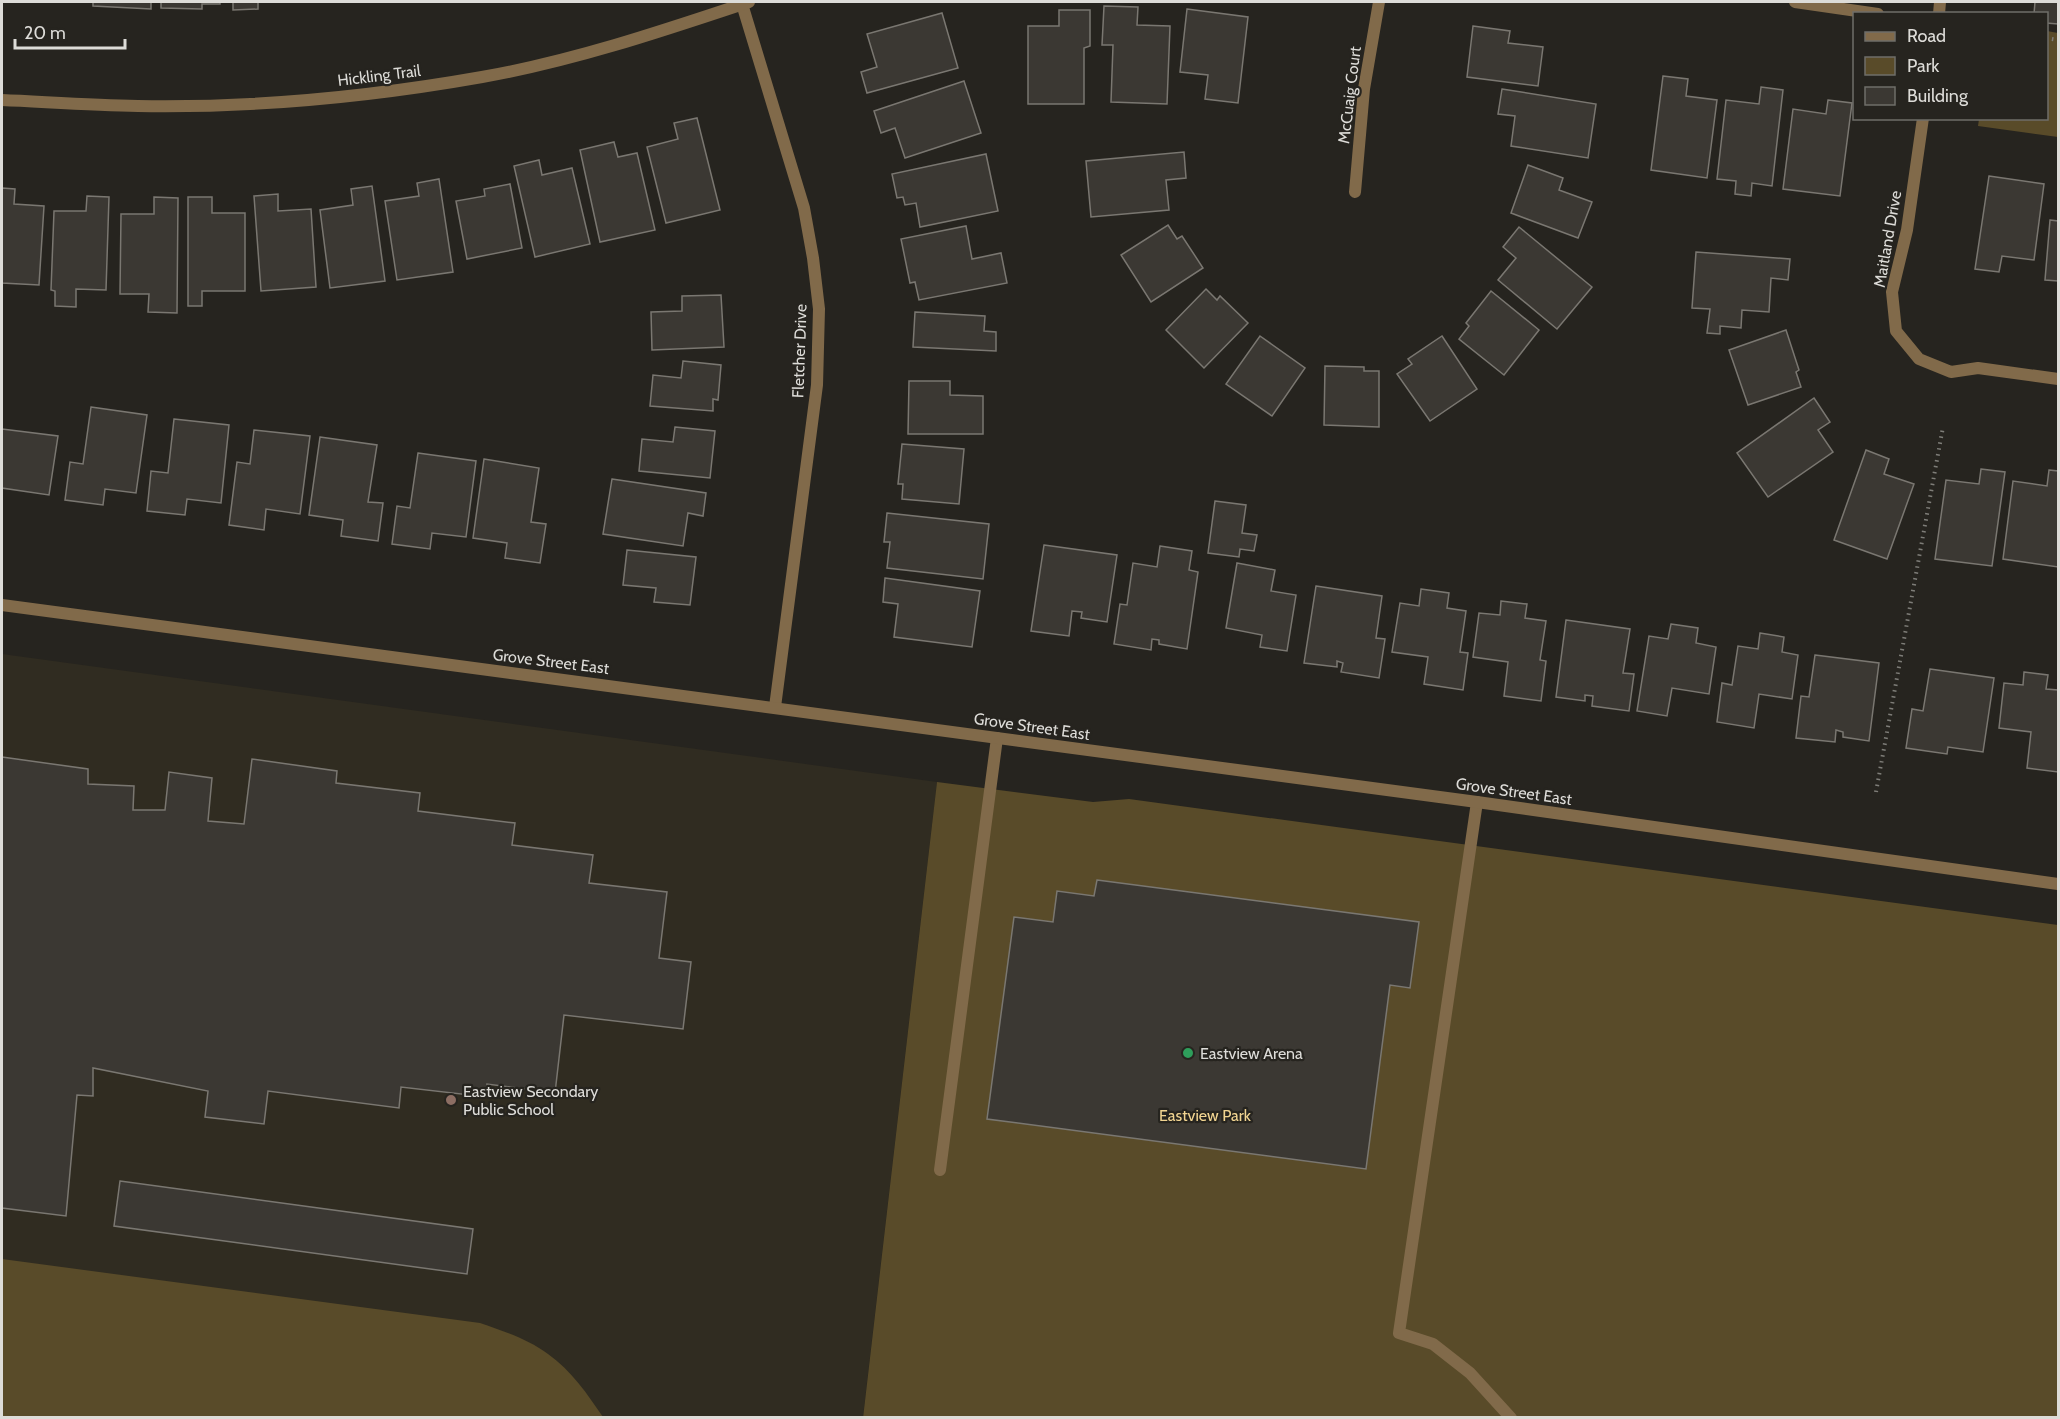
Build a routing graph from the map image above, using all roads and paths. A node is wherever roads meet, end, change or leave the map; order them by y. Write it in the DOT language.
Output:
graph roads {
  1 [pos="1379,2"];
  2 [pos="1795,2"];
  3 [pos="746,3"];
  4 [pos="1864,12"];
  5 [pos="2,100"];
  6 [pos="1923,120"];
  7 [pos="1355,192"];
  8 [pos="2058,379"];
  9 [pos="1943,426"];
  10 [pos="2,605"];
  11 [pos="775,707"];
  12 [pos="997,738"];
  13 [pos="1876,792"];
  14 [pos="1477,802"];
  15 [pos="2058,884"];
  16 [pos="940,1170"];
  17 [pos="1511,1418"];
  1 -- 7 [label="street, McCuaig Court"];
  2 -- 4 [label="street"];
  3 -- 5 [label="street, Hickling Trail"];
  3 -- 11 [label="street, Fletcher Drive"];
  6 -- 8 [label="street, Maitland Drive"];
  9 -- 13 [label="path"];
  10 -- 11 [label="street, Grove Street East"];
  11 -- 12 [label="street, Grove Street East"];
  12 -- 14 [label="street, Grove Street East"];
  12 -- 16 [label="street"];
  14 -- 15 [label="street, Grove Street East"];
  14 -- 17 [label="street"];
}
